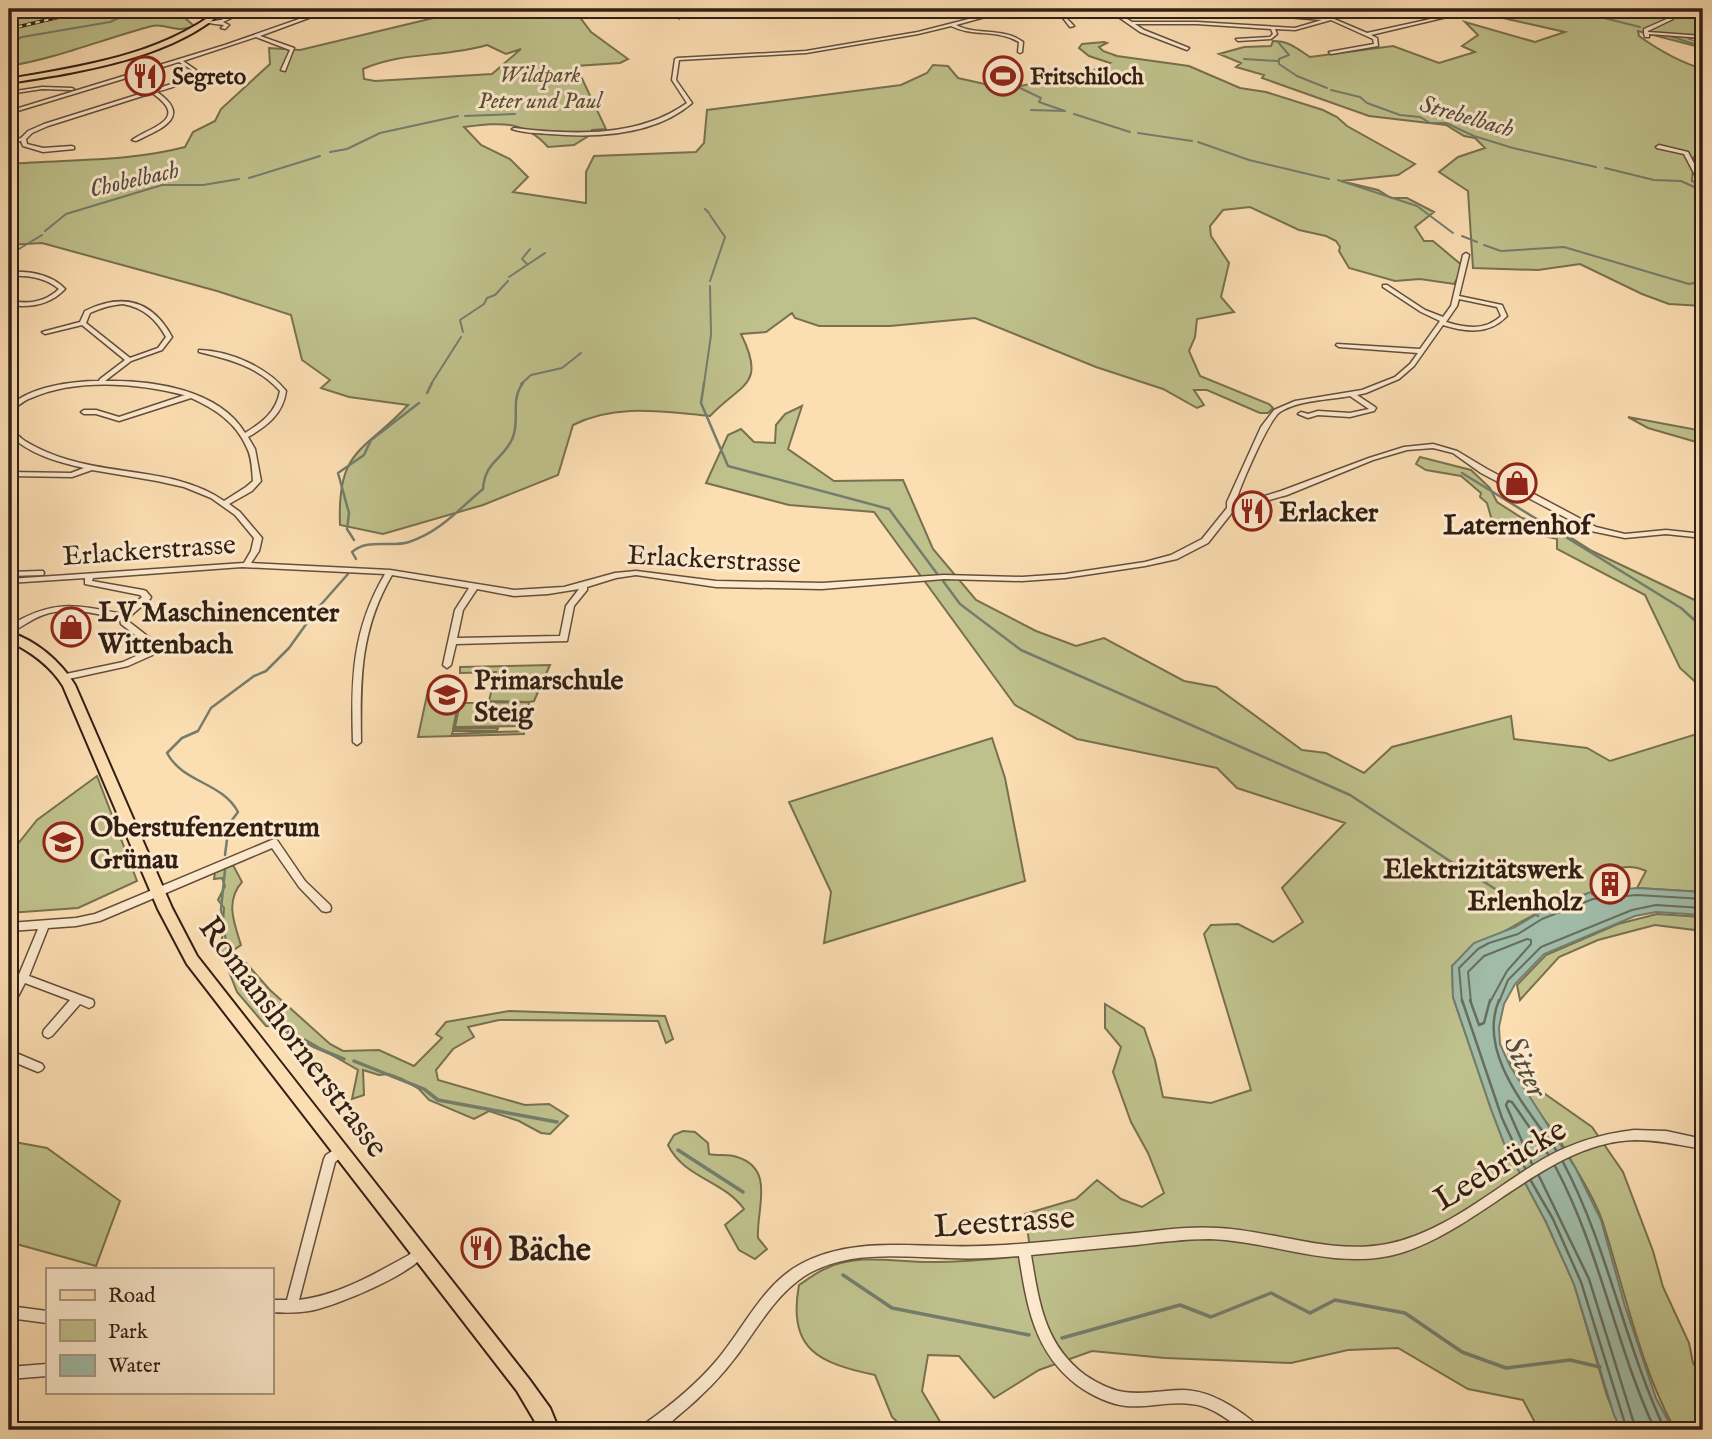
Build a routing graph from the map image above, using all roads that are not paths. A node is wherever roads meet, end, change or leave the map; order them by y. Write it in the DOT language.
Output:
graph roads {
  1 [pos="223,9"];
  2 [pos="248,9"];
  3 [pos="331,9"];
  4 [pos="1025,9"];
  5 [pos="1046,9"];
  6 [pos="1109,9"];
  7 [pos="1200,9"];
  8 [pos="1272,9"];
  9 [pos="1342,9"];
  10 [pos="1388,9"];
  11 [pos="1649,9"];
  12 [pos="1229,12"];
  13 [pos="1281,16"];
  14 [pos="1449,16"];
  15 [pos="1324,19"];
  16 [pos="1331,19"];
  17 [pos="209,22"];
  18 [pos="218,22"];
  19 [pos="1133,23"];
  20 [pos="953,25"];
  21 [pos="1227,25"];
  22 [pos="1072,26"];
  23 [pos="1273,28"];
  24 [pos="223,29"];
  25 [pos="1367,34"];
  26 [pos="256,36"];
  27 [pos="1703,37"];
  28 [pos="1238,40"];
  29 [pos="1187,49"];
  30 [pos="1020,52"];
  31 [pos="1331,53"];
  32 [pos="181,61"];
  33 [pos="283,70"];
  34 [pos="11,81"];
  35 [pos="77,90"];
  36 [pos="153,92"];
  37 [pos="9,93"];
  38 [pos="9,112"];
  39 [pos="514,129"];
  40 [pos="23,139"];
  41 [pos="134,140"];
  42 [pos="9,142"];
  43 [pos="1660,147"];
  44 [pos="72,148"];
  45 [pos="1703,178"];
  46 [pos="1466,255"];
  47 [pos="9,274"];
  48 [pos="1385,286"];
  49 [pos="1458,297"];
  50 [pos="9,303"];
  51 [pos="1443,321"];
  52 [pos="83,323"];
  53 [pos="45,332"];
  54 [pos="1339,345"];
  55 [pos="201,351"];
  56 [pos="1422,351"];
  57 [pos="129,360"];
  58 [pos="101,381"];
  59 [pos="1352,395"];
  60 [pos="191,396"];
  61 [pos="9,411"];
  62 [pos="84,412"];
  63 [pos="1301,414"];
  64 [pos="9,429"];
  65 [pos="246,435"];
  66 [pos="93,467"];
  67 [pos="9,474"];
  68 [pos="226,503"];
  69 [pos="1231,508"];
  70 [pos="1703,536"];
  71 [pos="246,565"];
  72 [pos="390,572"];
  73 [pos="40,573"];
  74 [pos="9,574"];
  75 [pos="89,575"];
  76 [pos="9,581"];
  77 [pos="583,586"];
  78 [pos="474,587"];
  79 [pos="557,591"];
  80 [pos="574,598"];
  81 [pos="124,617"];
  82 [pos="9,630"];
  83 [pos="9,636"];
  84 [pos="452,641"];
  85 [pos="447,665"];
  86 [pos="64,677"];
  87 [pos="357,742"];
  88 [pos="158,892"];
  89 [pos="326,908"];
  90 [pos="45,924"];
  91 [pos="9,927"];
  92 [pos="23,978"];
  93 [pos="9,1003"];
  94 [pos="48,1033"];
  95 [pos="9,1055"];
  96 [pos="38,1067"];
  97 [pos="1703,1144"];
  98 [pos="340,1151"];
  99 [pos="1430,1236"];
  100 [pos="1024,1249"];
  101 [pos="420,1252"];
  102 [pos="273,1306"];
  103 [pos="292,1308"];
  104 [pos="9,1312"];
  105 [pos="46,1317"];
  106 [pos="46,1370"];
  107 [pos="9,1373"];
  108 [pos="552,1428"];
  109 [pos="650,1430"];
  110 [pos="1252,1430"];
  1 -- 17 [label="main road"];
  2 -- 18 [label="street"];
  3 -- 26 [label="street"];
  4 -- 20 [label="street"];
  5 -- 22 [label="street"];
  6 -- 19 [label="street"];
  7 -- 12 [label="street"];
  8 -- 13 [label="street"];
  9 -- 10 [label="street"];
  9 -- 16 [label="street"];
  11 -- 27 [label="street"];
  12 -- 13 [label="street"];
  12 -- 21 [label="street"];
  13 -- 15 [label="street"];
  14 -- 25 [label="street"];
  15 -- 16 [label="street"];
  15 -- 23 [label="street"];
  16 -- 25 [label="street"];
  17 -- 18 [label="street"];
  17 -- 34 [label="main road"];
  18 -- 24 [label="street"];
  19 -- 21 [label="street"];
  19 -- 29 [label="street"];
  20 -- 30 [label="street"];
  20 -- 39 [label="street"];
  21 -- 23 [label="street"];
  23 -- 28 [label="street"];
  25 -- 31 [label="street"];
  26 -- 32 [label="street"];
  26 -- 33 [label="street"];
  32 -- 35 [label="street"];
  32 -- 36 [label="street"];
  35 -- 37 [label="street"];
  35 -- 38 [label="street"];
  36 -- 40 [label="street"];
  36 -- 41 [label="street"];
  40 -- 42 [label="street"];
  40 -- 44 [label="street"];
  43 -- 45 [label="street"];
  46 -- 49 [label="street"];
  47 -- 50 [label="street"];
  48 -- 51 [label="street"];
  49 -- 51 [label="street, Erlackerstrasse"];
  49 -- 51 [label="street"];
  51 -- 56 [label="street, Erlackerstrasse"];
  52 -- 53 [label="street"];
  52 -- 57 [label="street"];
  52 -- 57 [label="street"];
  54 -- 56 [label="street"];
  55 -- 65 [label="street"];
  56 -- 59 [label="street, Erlackerstrasse"];
  57 -- 58 [label="street"];
  58 -- 60 [label="street"];
  58 -- 61 [label="street"];
  59 -- 63 [label="street"];
  59 -- 69 [label="street, Erlackerstrasse"];
  60 -- 62 [label="street"];
  60 -- 65 [label="street"];
  64 -- 66 [label="street"];
  65 -- 68 [label="street"];
  66 -- 67 [label="street"];
  66 -- 68 [label="street"];
  68 -- 71 [label="street"];
  69 -- 70 [label="street"];
  69 -- 77 [label="street, Erlackerstrasse"];
  71 -- 72 [label="street, Erlackerstrasse"];
  71 -- 75 [label="street, Erlackerstrasse"];
  72 -- 78 [label="street, Erlackerstrasse"];
  72 -- 87 [label="street"];
  73 -- 74 [label="street"];
  75 -- 76 [label="street, Erlackerstrasse"];
  75 -- 81 [label="street"];
  77 -- 79 [label="street, Erlackerstrasse"];
  77 -- 80 [label="street"];
  78 -- 79 [label="street, Erlackerstrasse"];
  78 -- 84 [label="street"];
  79 -- 80 [label="street"];
  80 -- 84 [label="street"];
  81 -- 82 [label="street"];
  81 -- 86 [label="street"];
  83 -- 86 [label="main road, Romanshornerstrasse"];
  84 -- 85 [label="street"];
  86 -- 88 [label="main road, Romanshornerstrasse"];
  88 -- 89 [label="street"];
  88 -- 90 [label="street"];
  88 -- 98 [label="main road, Romanshornerstrasse"];
  90 -- 91 [label="street"];
  90 -- 92 [label="street"];
  92 -- 93 [label="street"];
  92 -- 94 [label="street"];
  95 -- 96 [label="street"];
  97 -- 99 [label="street, Leebrücke"];
  98 -- 101 [label="main road, Romanshornerstrasse"];
  98 -- 103 [label="street"];
  99 -- 100 [label="street, Leestrasse"];
  100 -- 109 [label="street, Leestrasse"];
  100 -- 110 [label="street"];
  101 -- 103 [label="street"];
  101 -- 108 [label="main road, Romanshornerstrasse"];
  102 -- 103 [label="street"];
  104 -- 105 [label="street"];
  106 -- 107 [label="street"];
}
